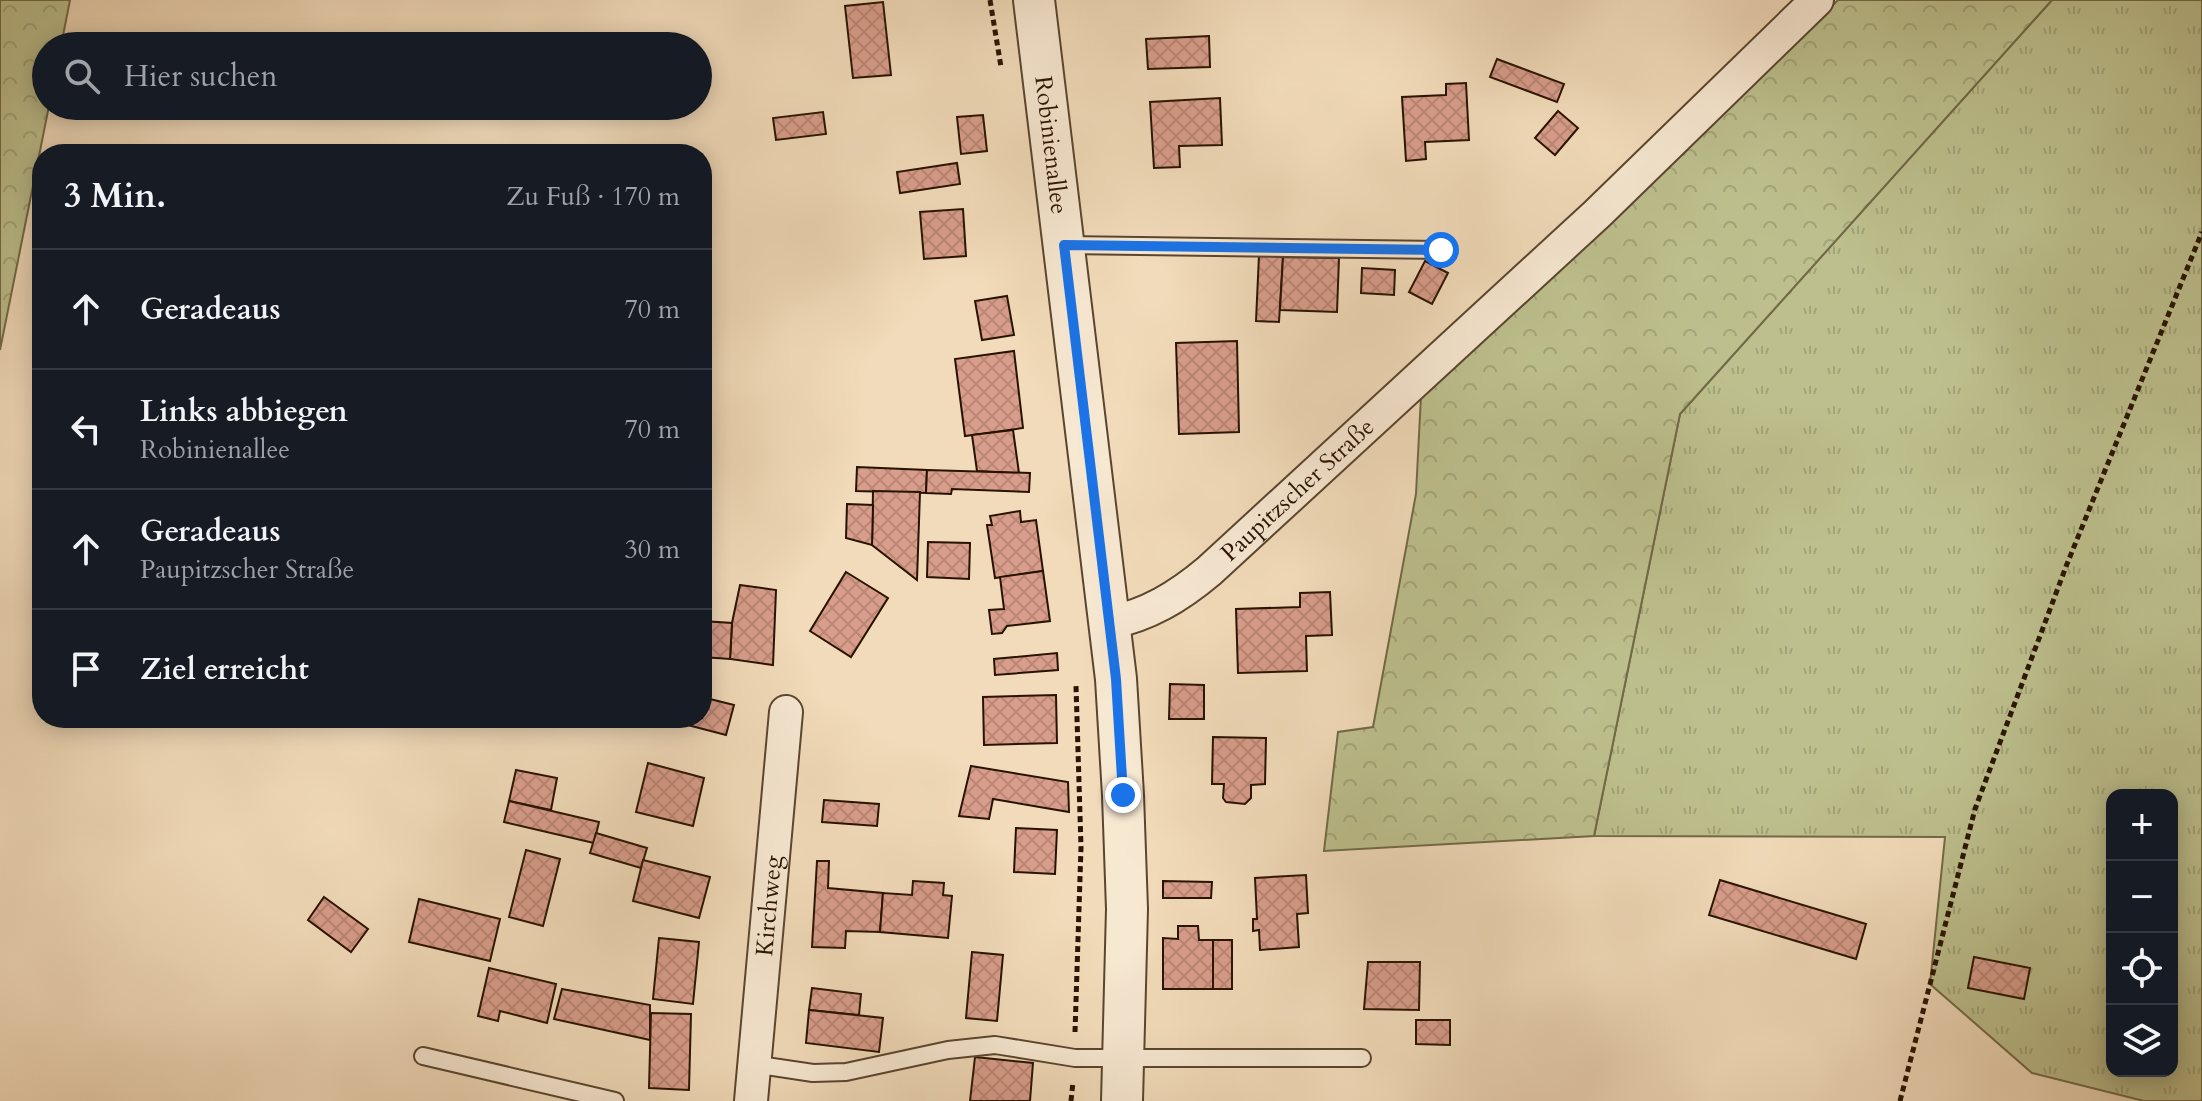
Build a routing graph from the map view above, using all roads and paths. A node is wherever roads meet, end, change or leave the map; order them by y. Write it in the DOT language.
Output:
graph roads {
  1 [pos="1034,0"];
  2 [pos="1817,0"];
  3 [pos="2202,232"];
  4 [pos="1064,245"];
  5 [pos="1441,250"];
  6 [pos="1109,623"];
  7 [pos="1076,680"];
  8 [pos="786,712"];
  9 [pos="423,1056"];
  10 [pos="1075,1058"];
  11 [pos="1362,1058"];
  12 [pos="1125,1059"];
  13 [pos="753,1064"];
  14 [pos="615,1101"];
  15 [pos="751,1101"];
  16 [pos="1122,1101"];
  17 [pos="1900,1101"];
  1 -- 4 [label="street, Robinienallee"];
  2 -- 6 [label="street, Paupitzscher Straße"];
  3 -- 17 [label="path"];
  4 -- 5 [label="lane"];
  4 -- 6 [label="street, Robinienallee"];
  6 -- 12 [label="street"];
  7 -- 10 [label="path"];
  8 -- 13 [label="street, Kirchweg"];
  9 -- 14 [label="lane"];
  10 -- 12 [label="lane"];
  10 -- 13 [label="lane"];
  11 -- 12 [label="lane"];
  12 -- 16 [label="street"];
  13 -- 15 [label="street, Kirchweg"];
}
